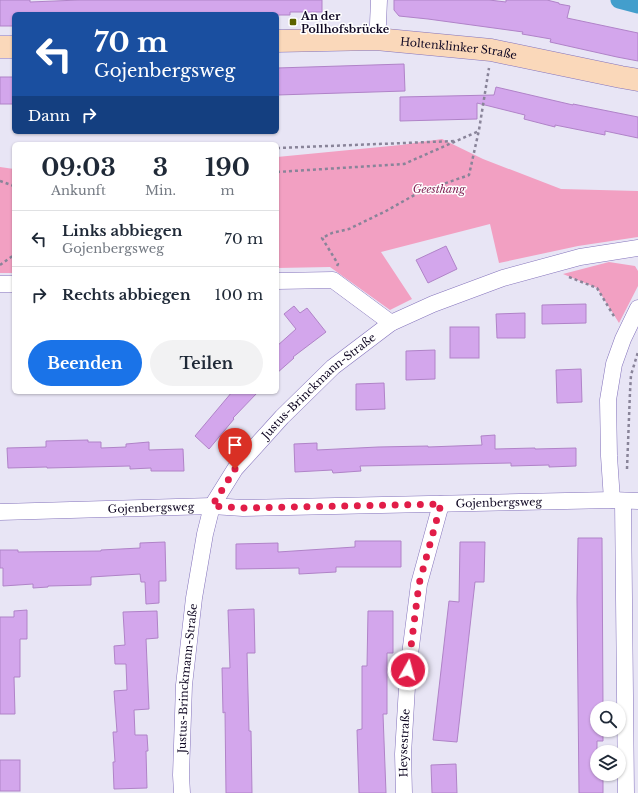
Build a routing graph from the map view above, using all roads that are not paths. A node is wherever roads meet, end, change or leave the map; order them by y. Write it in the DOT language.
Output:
graph roads {
  1 [pos="379,0"];
  2 [pos="376,39"];
  3 [pos="279,41"];
  4 [pos="0,47"];
  5 [pos="12,47"];
  6 [pos="638,80"];
  7 [pos="638,248"];
  8 [pos="279,281"];
  9 [pos="0,284"];
  10 [pos="12,284"];
  11 [pos="638,308"];
  12 [pos="391,323"];
  13 [pos="624,501"];
  14 [pos="441,504"];
  15 [pos="212,506"];
  16 [pos="0,512"];
  17 [pos="182,793"];
  18 [pos="404,793"];
  19 [pos="626,793"];
  1 -- 2 [label="street"];
  2 -- 3 [label="main road, Holtenklinker Straße"];
  2 -- 6 [label="main road, Holtenklinker Straße"];
  4 -- 5 [label="main road"];
  7 -- 12 [label="street, Justus-Brinckmann-Straße"];
  8 -- 12 [label="street"];
  9 -- 10 [label="street"];
  11 -- 13 [label="street"];
  12 -- 15 [label="street, Justus-Brinckmann-Straße"];
  13 -- 14 [label="street, Gojenbergsweg"];
  13 -- 19 [label="street"];
  14 -- 15 [label="street, Gojenbergsweg"];
  14 -- 18 [label="street, Heysestraße"];
  15 -- 16 [label="street, Gojenbergsweg"];
  15 -- 17 [label="street, Justus-Brinckmann-Straße"];
}
